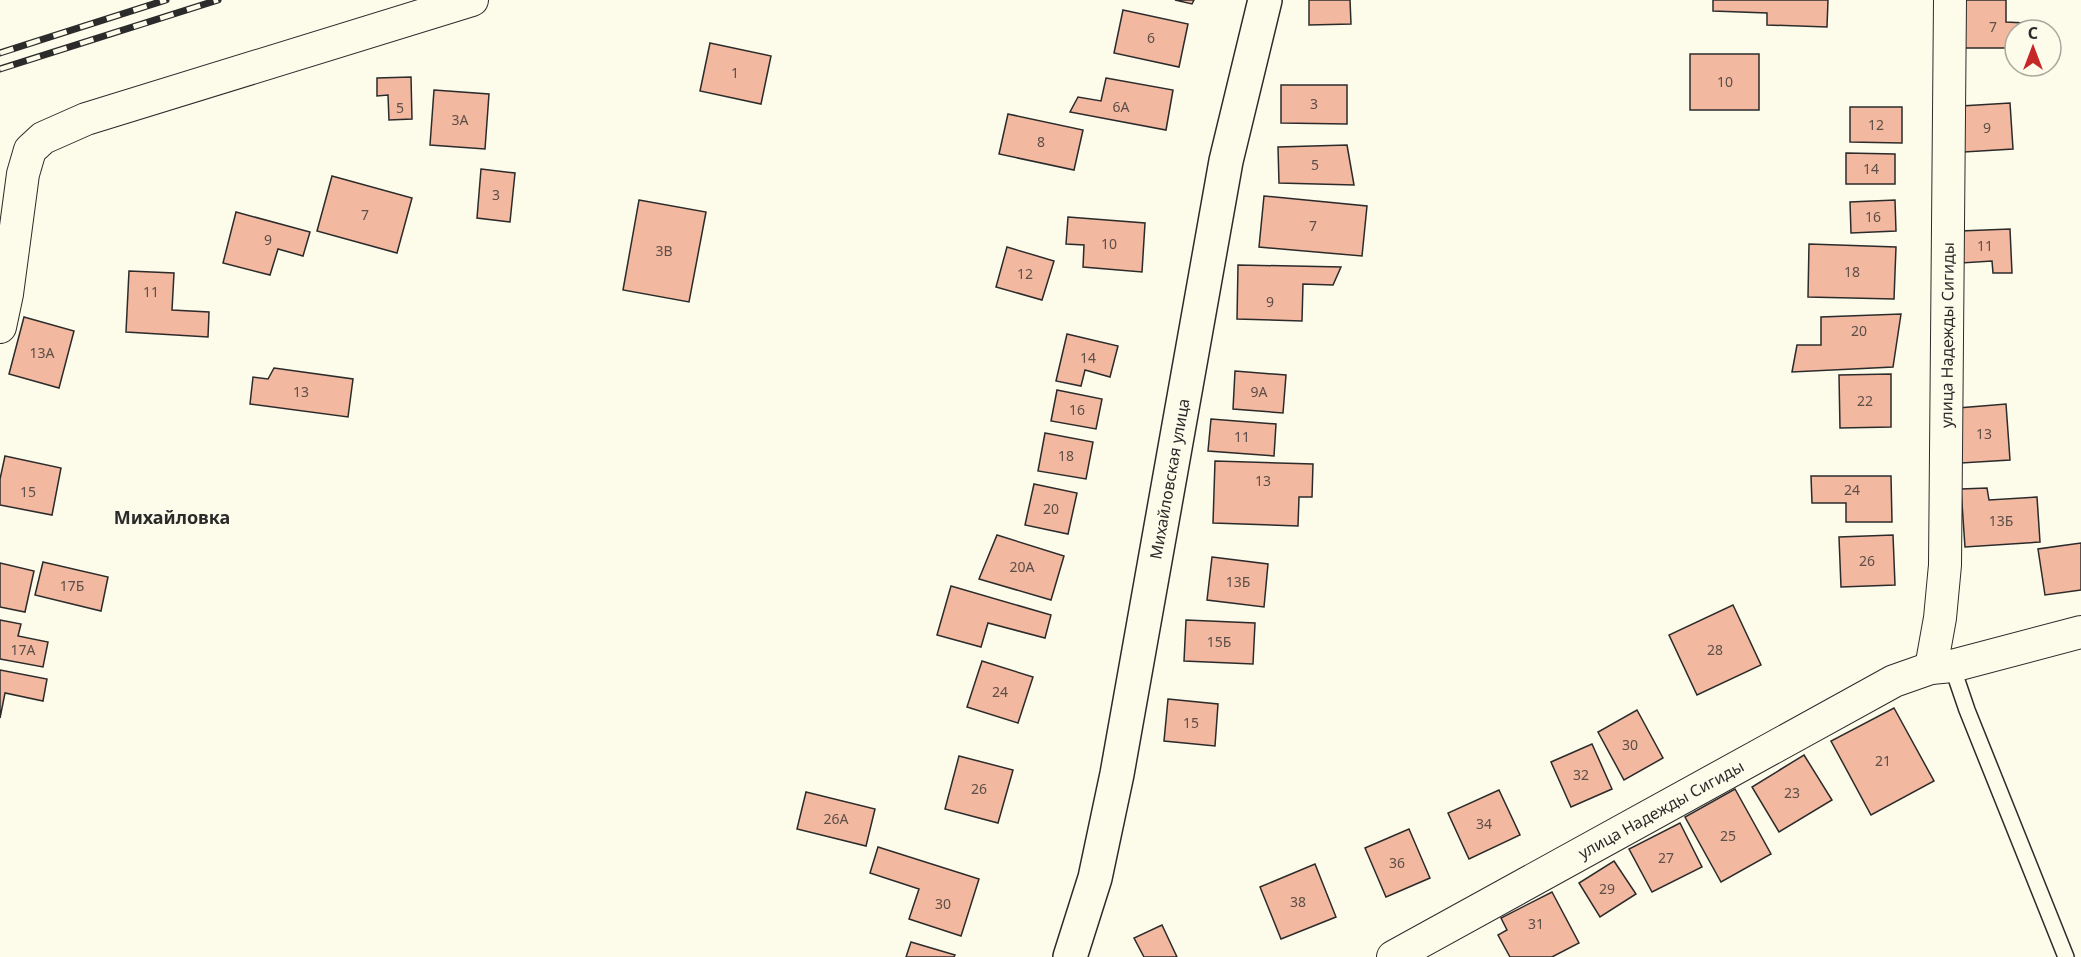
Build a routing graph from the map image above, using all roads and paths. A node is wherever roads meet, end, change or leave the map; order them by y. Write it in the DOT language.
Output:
graph roads {
  1 [pos="472,0"];
  2 [pos="1265,0"];
  3 [pos="1950,0"];
  4 [pos="0,327"];
  5 [pos="2081,632"];
  6 [pos="1941,667"];
  7 [pos="1070,957"];
  8 [pos="1393,957"];
  9 [pos="2066,957"];
  1 -- 4 [label="street"];
  2 -- 7 [label="street, Михайловская улица"];
  3 -- 6 [label="street, улица Надежды Сигиды"];
  5 -- 6 [label="street, улица Надежды Сигиды"];
  6 -- 8 [label="street, улица Надежды Сигиды"];
  6 -- 9 [label="lane"];
}
